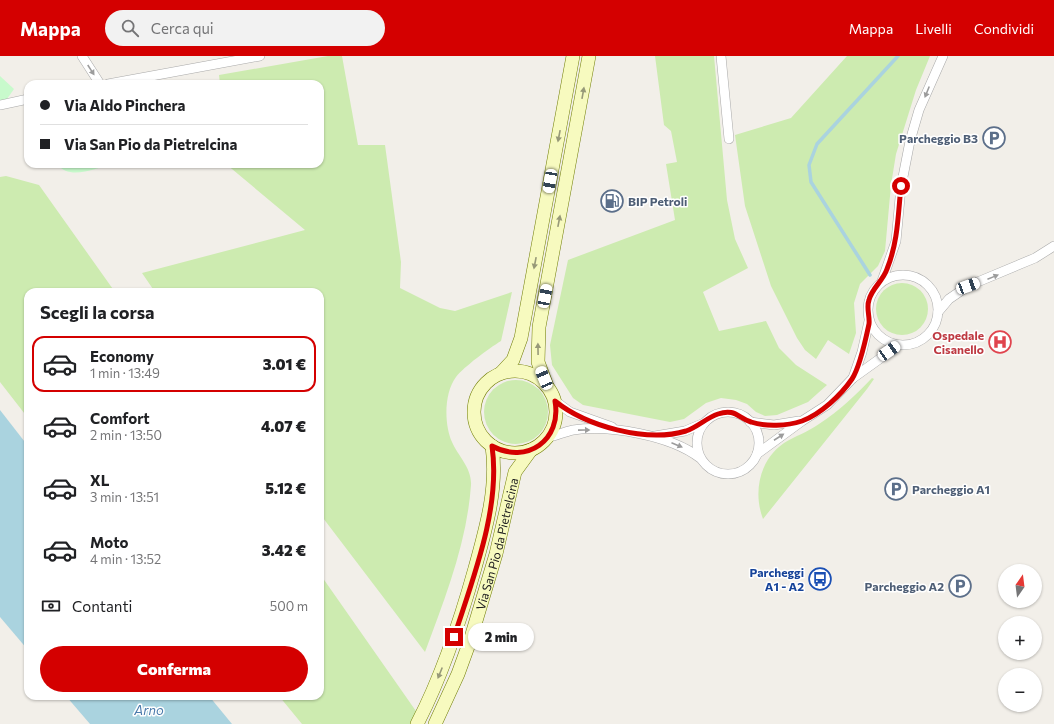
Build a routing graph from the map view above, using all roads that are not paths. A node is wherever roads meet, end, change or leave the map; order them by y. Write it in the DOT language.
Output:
graph roads {
  1 [pos="82,56"];
  2 [pos="260,56"];
  3 [pos="573,56"];
  4 [pos="589,56"];
  5 [pos="721,56"];
  6 [pos="942,56"];
  7 [pos="97,80"];
  8 [pos="130,80"];
  9 [pos="24,100"];
  10 [pos="0,106"];
  11 [pos="729,139"];
  12 [pos="1054,246"];
  13 [pos="882,281"];
  14 [pos="938,312"];
  15 [pos="869,321"];
  16 [pos="899,345"];
  17 [pos="501,373"];
  18 [pos="853,378"];
  19 [pos="547,386"];
  20 [pos="555,401"];
  21 [pos="802,421"];
  22 [pos="750,422"];
  23 [pos="704,423"];
  24 [pos="623,431"];
  25 [pos="652,436"];
  26 [pos="546,438"];
  27 [pos="492,446"];
  28 [pos="531,450"];
  29 [pos="757,454"];
  30 [pos="701,458"];
  31 [pos="417,724"];
  32 [pos="435,724"];
  1 -- 7 [label="street, one-way"];
  2 -- 8 [label="street"];
  3 -- 17 [label="main road, one-way"];
  19 -- 4 [label="main road, one-way"];
  5 -- 11 [label="street"];
  6 -- 13 [label="street, one-way"];
  9 -- 10 [label="street"];
  14 -- 12 [label="street, one-way"];
  13 -- 14 [label="street"];
  13 -- 15 [label="street"];
  14 -- 16 [label="street"];
  15 -- 16 [label="street"];
  15 -- 18 [label="street"];
  16 -- 18 [label="street"];
  17 -- 19 [label="main road"];
  17 -- 27 [label="main road"];
  18 -- 21 [label="street"];
  19 -- 20 [label="main road"];
  20 -- 24 [label="street"];
  20 -- 26 [label="main road"];
  21 -- 22 [label="street"];
  29 -- 21 [label="street, one-way"];
  22 -- 23 [label="street"];
  22 -- 29 [label="street"];
  23 -- 25 [label="street"];
  23 -- 30 [label="street"];
  24 -- 25 [label="street"];
  26 -- 24 [label="street, one-way"];
  25 -- 30 [label="street, one-way"];
  26 -- 28 [label="main road"];
  27 -- 28 [label="main road"];
  27 -- 31 [label="main road, Via San Pio da Pietrelcina, one-way"];
  28 -- 32 [label="main road, Via San Pio da Pietrelcina"];
  29 -- 30 [label="street"];
}
